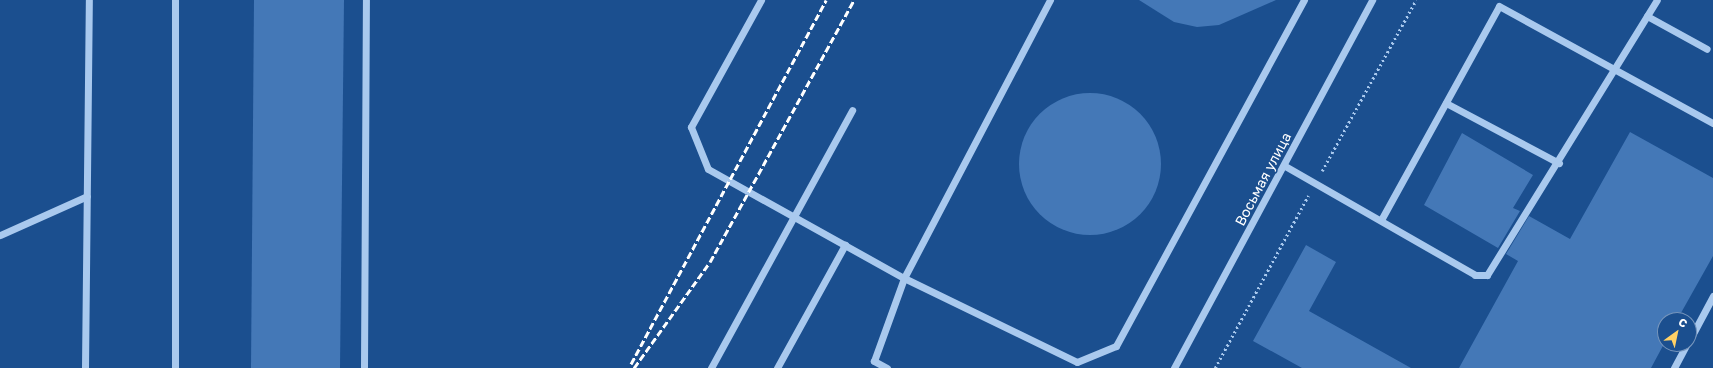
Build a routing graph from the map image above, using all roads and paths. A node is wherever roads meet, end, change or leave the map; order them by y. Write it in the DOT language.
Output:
graph roads {
  1 [pos="89,0"];
  2 [pos="174,0"];
  3 [pos="366,0"];
  4 [pos="761,0"];
  5 [pos="1050,0"];
  6 [pos="1304,0"];
  7 [pos="1372,0"];
  8 [pos="1657,0"];
  9 [pos="1647,16"];
  10 [pos="1707,49"];
  11 [pos="1615,69"];
  12 [pos="1446,103"];
  13 [pos="852,110"];
  14 [pos="1713,123"];
  15 [pos="1559,163"];
  16 [pos="1285,166"];
  17 [pos="87,196"];
  18 [pos="794,217"];
  19 [pos="1381,220"];
  20 [pos="0,235"];
  21 [pos="845,245"];
  22 [pos="904,278"];
  23 [pos="1713,296"];
  24 [pos="1697,326"];
  25 [pos="1683,352"];
  26 [pos="85,368"];
  27 [pos="175,368"];
  28 [pos="364,368"];
  29 [pos="711,368"];
  30 [pos="777,368"];
  31 [pos="887,368"];
  32 [pos="1174,368"];
  33 [pos="1674,368"];
  1 -- 17 [label="street"];
  2 -- 27 [label="street"];
  3 -- 28 [label="street"];
  4 -- 18 [label="street"];
  5 -- 22 [label="street"];
  6 -- 22 [label="street"];
  7 -- 16 [label="street, Восьмая улица"];
  8 -- 9 [label="street"];
  9 -- 10 [label="street"];
  9 -- 11 [label="street"];
  11 -- 12 [label="street"];
  11 -- 14 [label="street"];
  11 -- 15 [label="street"];
  12 -- 15 [label="street"];
  12 -- 19 [label="street"];
  13 -- 18 [label="street"];
  15 -- 19 [label="street"];
  16 -- 19 [label="street"];
  16 -- 32 [label="street, Восьмая улица"];
  17 -- 20 [label="street"];
  17 -- 26 [label="street"];
  18 -- 21 [label="street"];
  18 -- 29 [label="street"];
  21 -- 22 [label="street"];
  21 -- 30 [label="street"];
  22 -- 31 [label="street"];
  23 -- 24 [label="street"];
  25 -- 33 [label="street"];
}
